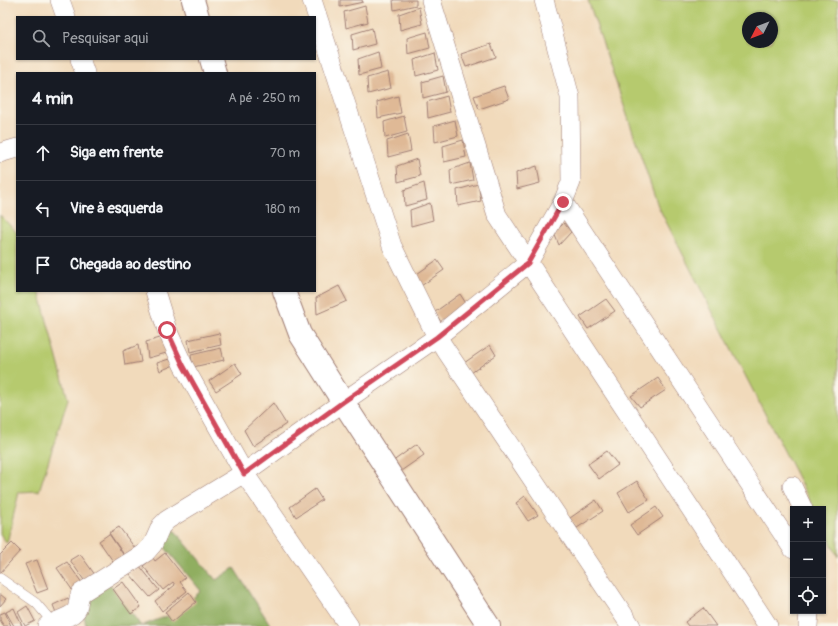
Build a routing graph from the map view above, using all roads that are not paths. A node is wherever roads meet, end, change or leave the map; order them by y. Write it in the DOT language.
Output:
graph roads {
  1 [pos="60,0"];
  2 [pos="193,0"];
  3 [pos="312,0"];
  4 [pos="431,0"];
  5 [pos="544,0"];
  6 [pos="66,16"];
  7 [pos="198,16"];
  8 [pos="80,60"];
  9 [pos="211,60"];
  10 [pos="85,72"];
  11 [pos="215,72"];
  12 [pos="16,148"];
  13 [pos="0,153"];
  14 [pos="563,202"];
  15 [pos="528,263"];
  16 [pos="155,292"];
  17 [pos="284,292"];
  18 [pos="437,337"];
  19 [pos="343,402"];
  20 [pos="244,474"];
  21 [pos="792,486"];
  22 [pos="802,506"];
  23 [pos="790,544"];
  24 [pos="0,578"];
  25 [pos="809,614"];
  26 [pos="50,624"];
  27 [pos="349,626"];
  28 [pos="489,626"];
  29 [pos="631,626"];
  30 [pos="768,626"];
  31 [pos="808,626"];
  1 -- 6 [label="street"];
  2 -- 7 [label="street"];
  3 -- 18 [label="street"];
  4 -- 15 [label="street"];
  5 -- 14 [label="street"];
  8 -- 10 [label="street"];
  9 -- 11 [label="street"];
  12 -- 13 [label="street"];
  14 -- 15 [label="street"];
  14 -- 23 [label="street"];
  15 -- 18 [label="street"];
  15 -- 30 [label="street"];
  16 -- 20 [label="street"];
  17 -- 19 [label="street"];
  18 -- 19 [label="street"];
  18 -- 29 [label="street"];
  19 -- 20 [label="street"];
  19 -- 28 [label="street"];
  20 -- 26 [label="street"];
  20 -- 27 [label="street"];
  21 -- 22 [label="street"];
  24 -- 26 [label="lane"];
  25 -- 31 [label="street"];
}
